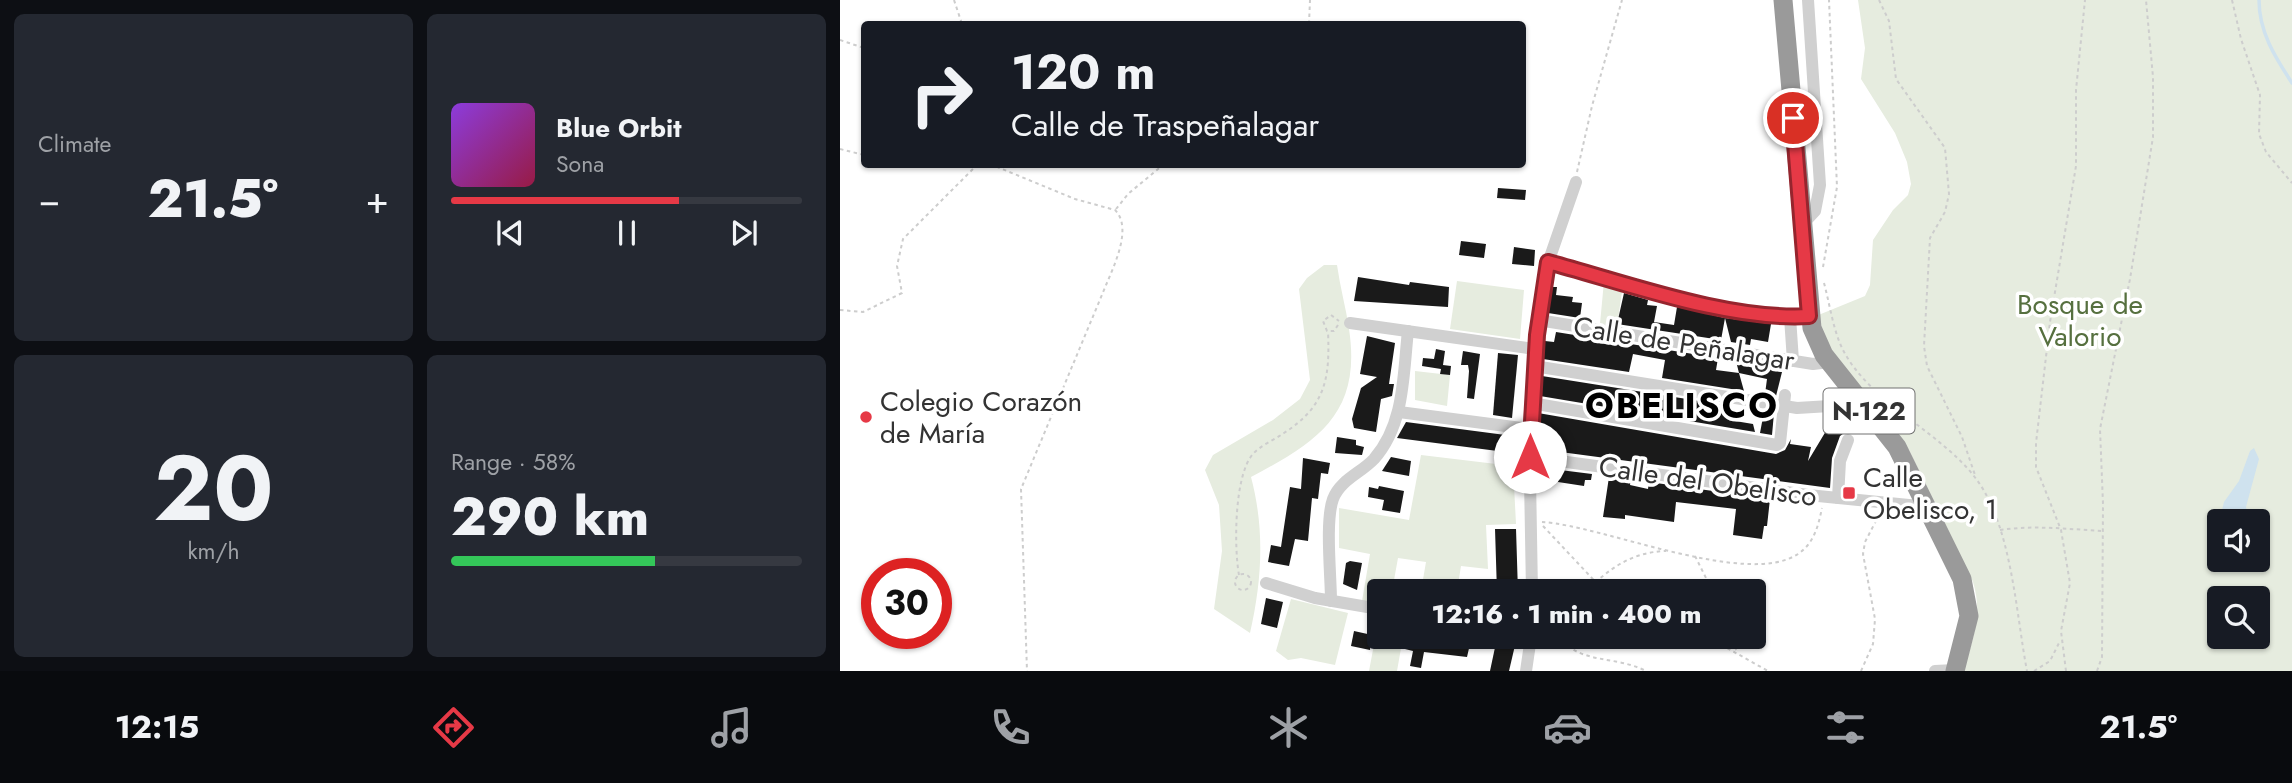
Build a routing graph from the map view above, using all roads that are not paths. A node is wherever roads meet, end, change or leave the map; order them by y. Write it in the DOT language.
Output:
graph roads {
  1 [pos="1783,0"];
  2 [pos="1808,0"];
  3 [pos="1576,182"];
  4 [pos="1801,225"];
  5 [pos="1548,262"];
  6 [pos="1800,316"];
  7 [pos="1538,320"];
  8 [pos="1350,323"];
  9 [pos="1408,331"];
  10 [pos="1535,349"];
  11 [pos="1793,361"];
  12 [pos="1829,362"];
  13 [pos="1534,366"];
  14 [pos="1785,401"];
  15 [pos="1531,403"];
  16 [pos="1863,404"];
  17 [pos="1399,412"];
  18 [pos="1529,429"];
  19 [pos="1848,440"];
  20 [pos="1530,457"];
  21 [pos="1838,498"];
  22 [pos="1929,507"];
  23 [pos="1533,579"];
  24 [pos="1266,583"];
  25 [pos="1331,601"];
  26 [pos="1367,607"];
  27 [pos="1529,649"];
  28 [pos="1526,671"];
  29 [pos="1935,671"];
  30 [pos="1955,671"];
  1 -- 4 [label="highway, N-122"];
  2 -- 4 [label="street"];
  3 -- 5 [label="street"];
  4 -- 6 [label="highway, N-122"];
  5 -- 6 [label="street"];
  5 -- 7 [label="street"];
  6 -- 11 [label="street"];
  6 -- 12 [label="highway, N-122"];
  7 -- 10 [label="street"];
  7 -- 11 [label="street, Calle de Peñalagar"];
  8 -- 9 [label="street"];
  9 -- 10 [label="street"];
  9 -- 17 [label="street"];
  10 -- 13 [label="street"];
  11 -- 12 [label="street, Calle de Peñalagar"];
  12 -- 16 [label="highway, N-122"];
  13 -- 14 [label="street"];
  13 -- 15 [label="street"];
  14 -- 15 [label="street"];
  14 -- 16 [label="street"];
  15 -- 18 [label="street"];
  16 -- 22 [label="highway, N-122"];
  17 -- 18 [label="street"];
  17 -- 25 [label="street"];
  18 -- 20 [label="street"];
  19 -- 21 [label="street"];
  20 -- 21 [label="street, Calle del Obelisco"];
  20 -- 23 [label="street"];
  21 -- 22 [label="street, Calle del Obelisco"];
  22 -- 30 [label="highway, N-122"];
  24 -- 25 [label="street"];
  25 -- 26 [label="street"];
  27 -- 28 [label="street"];
  29 -- 30 [label="street"];
}
